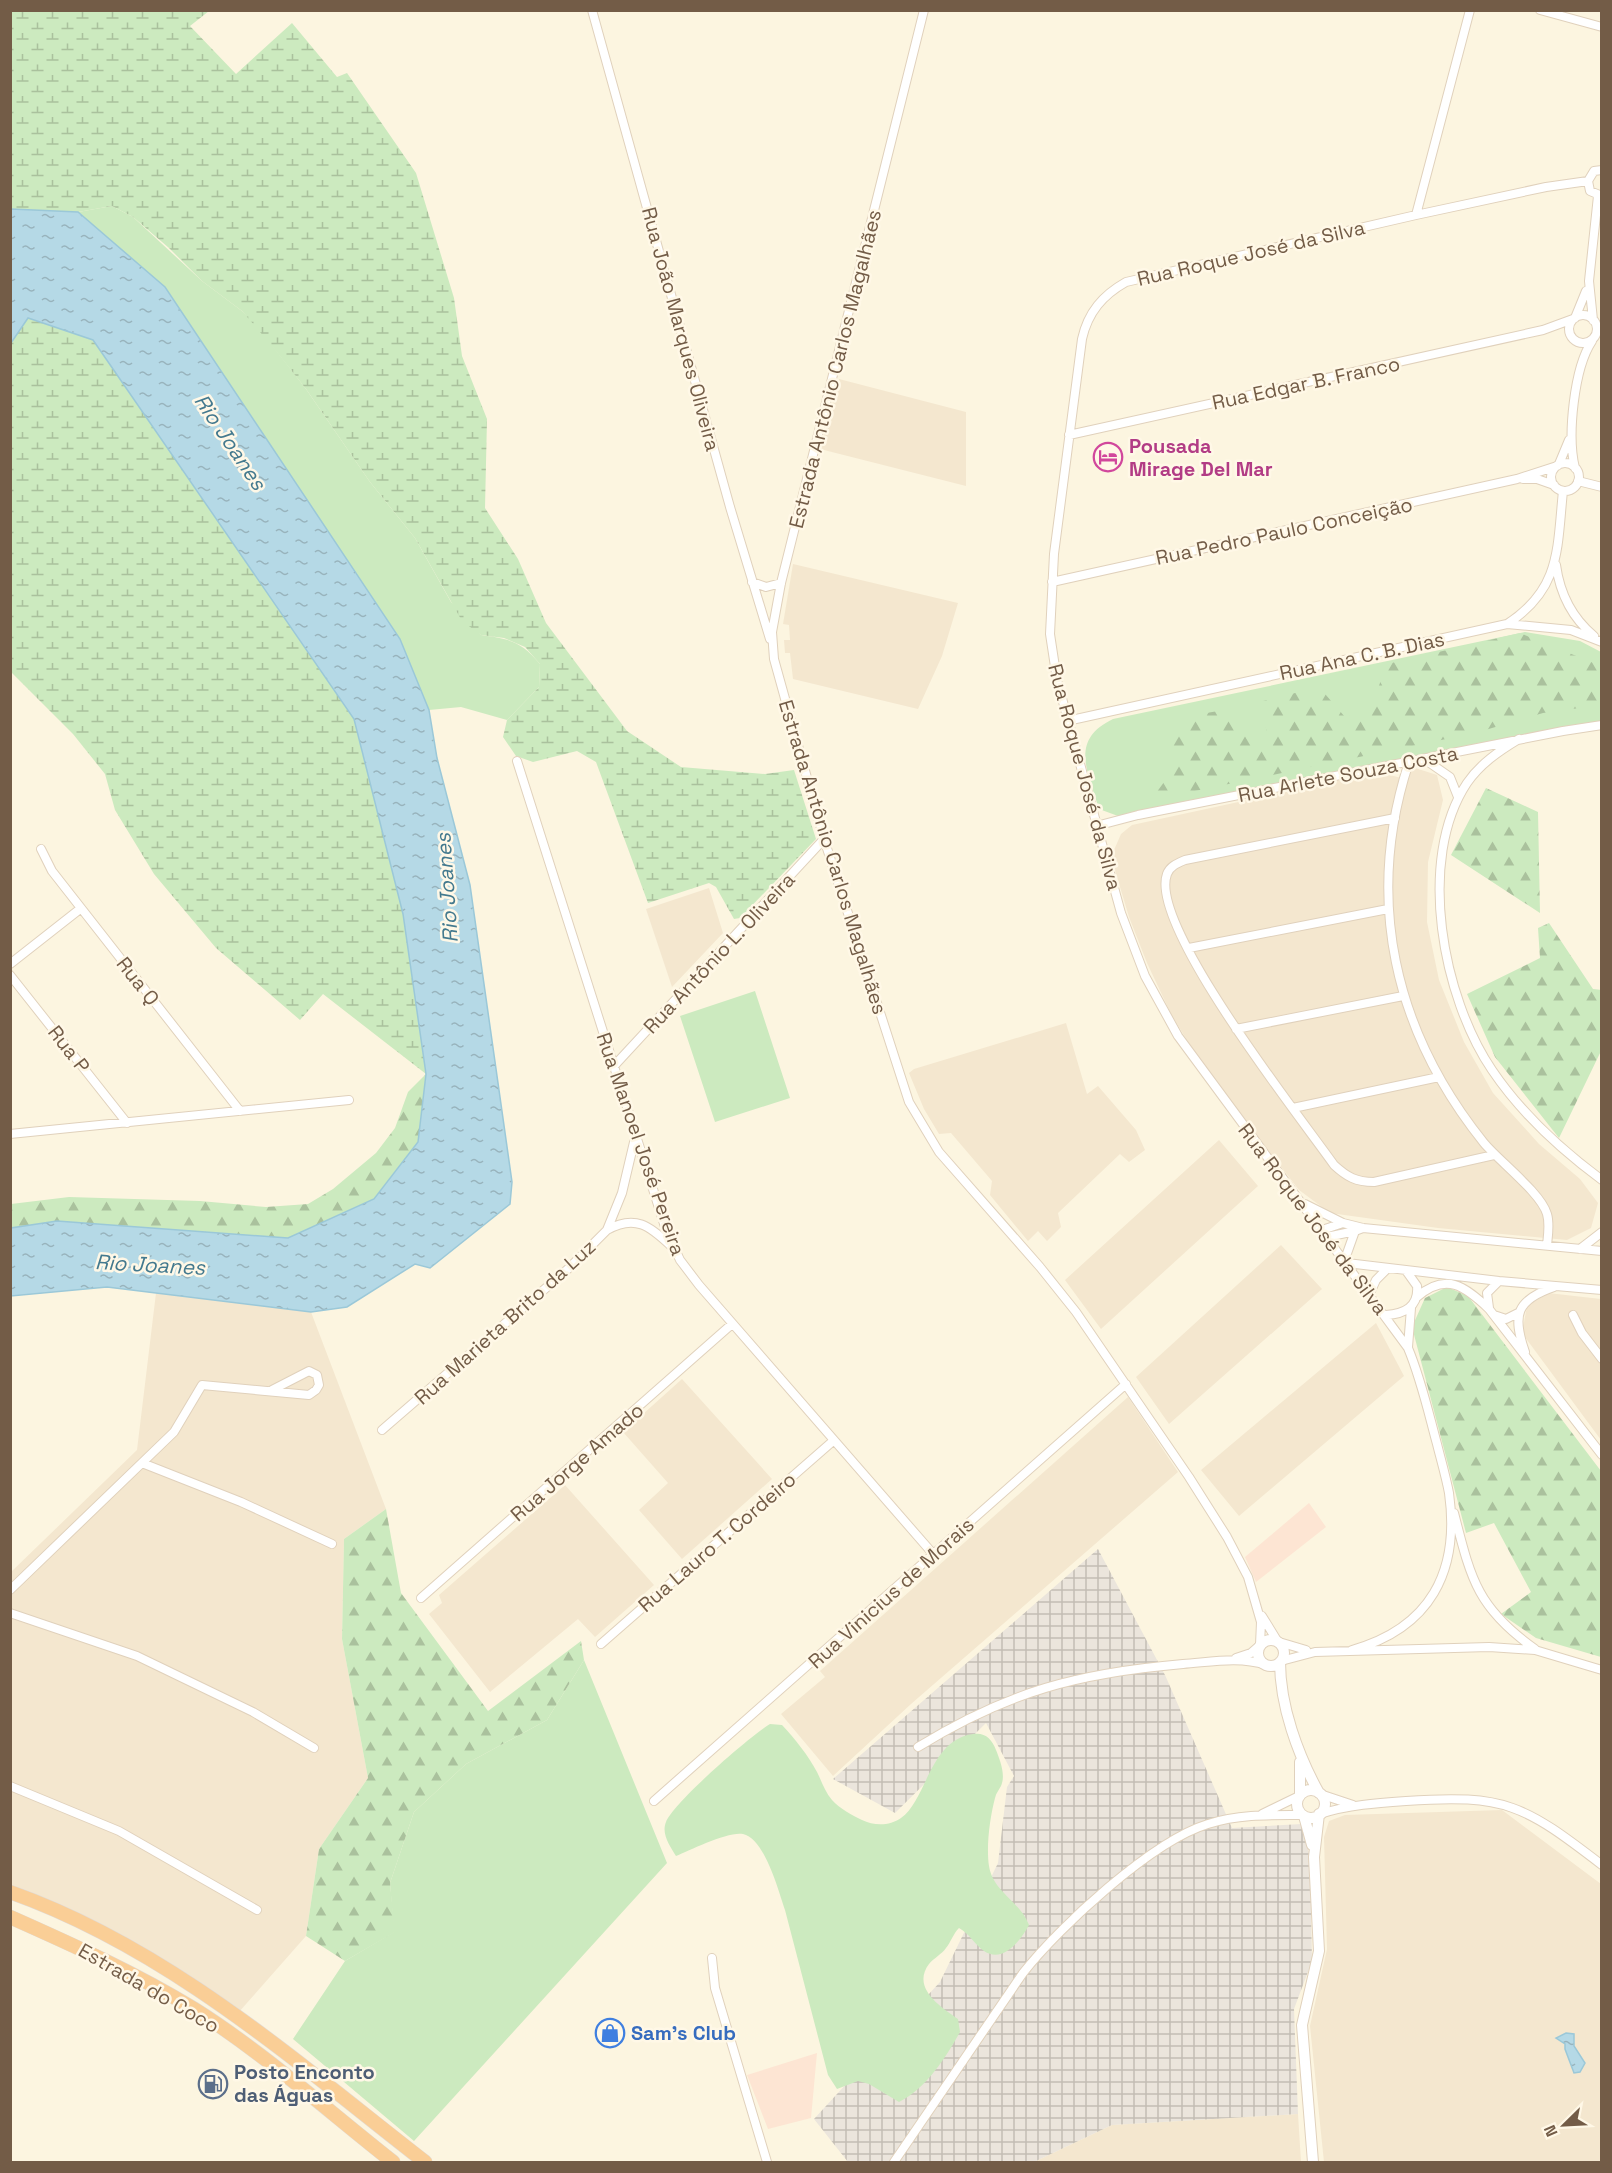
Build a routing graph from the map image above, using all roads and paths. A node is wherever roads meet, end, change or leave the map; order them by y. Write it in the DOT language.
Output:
graph roads {
  1 [pos="592,10"];
  2 [pos="924,10"];
  3 [pos="1470,10"];
  4 [pos="1540,10"];
  5 [pos="1602,27"];
  6 [pos="1601,169"];
  7 [pos="1588,181"];
  8 [pos="1600,196"];
  9 [pos="1416,215"];
  10 [pos="1589,281"];
  11 [pos="1574,319"];
  12 [pos="1597,323"];
  13 [pos="1543,330"];
  14 [pos="1572,339"];
  15 [pos="1592,341"];
  16 [pos="1578,379"];
  17 [pos="1574,422"];
  18 [pos="1069,435"];
  19 [pos="1558,465"];
  20 [pos="1575,468"];
  21 [pos="1517,479"];
  22 [pos="1578,481"];
  23 [pos="1554,485"];
  24 [pos="1602,487"];
  25 [pos="1563,491"];
  26 [pos="1556,564"];
  27 [pos="752,582"];
  28 [pos="1052,582"];
  29 [pos="781,583"];
  30 [pos="1507,624"];
  31 [pos="1601,642"];
  32 [pos="772,647"];
  33 [pos="1067,721"];
  34 [pos="1602,725"];
  35 [pos="1519,739"];
  36 [pos="1423,759"];
  37 [pos="517,761"];
  38 [pos="1409,762"];
  39 [pos="1458,797"];
  40 [pos="1395,818"];
  41 [pos="1096,826"];
  42 [pos="823,835"];
  43 [pos="42,849"];
  44 [pos="80,909"];
  45 [pos="1388,909"];
  46 [pos="1189,948"];
  47 [pos="10,964"];
  48 [pos="10,975"];
  49 [pos="1403,996"];
  50 [pos="1236,1029"];
  51 [pos="614,1067"];
  52 [pos="1439,1077"];
  53 [pos="349,1100"];
  54 [pos="1293,1108"];
  55 [pos="240,1111"];
  56 [pos="127,1123"];
  57 [pos="10,1125"];
  58 [pos="14,1133"];
  59 [pos="636,1137"];
  60 [pos="1494,1155"];
  61 [pos="1602,1180"];
  62 [pos="1300,1201"];
  63 [pos="1343,1223"];
  64 [pos="1359,1229"];
  65 [pos="608,1230"];
  66 [pos="1602,1232"];
  67 [pos="1325,1234"];
  68 [pos="1547,1245"];
  69 [pos="674,1248"];
  70 [pos="1580,1249"];
  71 [pos="1602,1251"];
  72 [pos="1346,1261"];
  73 [pos="1387,1269"];
  74 [pos="1406,1271"];
  75 [pos="1499,1281"];
  76 [pos="1515,1282"];
  77 [pos="1557,1286"];
  78 [pos="1602,1290"];
  79 [pos="1370,1293"];
  80 [pos="1417,1297"];
  81 [pos="1525,1302"];
  82 [pos="1411,1308"];
  83 [pos="1490,1311"];
  84 [pos="1518,1313"];
  85 [pos="1386,1315"];
  86 [pos="1573,1315"];
  87 [pos="732,1324"];
  88 [pos="1408,1348"];
  89 [pos="1602,1359"];
  90 [pos="1528,1361"];
  91 [pos="1126,1384"];
  92 [pos="272,1390"];
  93 [pos="382,1430"];
  94 [pos="833,1441"];
  95 [pos="1602,1455"];
  96 [pos="142,1463"];
  97 [pos="1449,1491"];
  98 [pos="332,1544"];
  99 [pos="934,1555"];
  100 [pos="10,1590"];
  101 [pos="421,1598"];
  102 [pos="1258,1607"];
  103 [pos="10,1613"];
  104 [pos="1279,1642"];
  105 [pos="601,1644"];
  106 [pos="1260,1645"];
  107 [pos="1352,1650"];
  108 [pos="1535,1650"];
  109 [pos="1315,1652"];
  110 [pos="1227,1660"];
  111 [pos="1280,1662"];
  112 [pos="1266,1665"];
  113 [pos="1602,1670"];
  114 [pos="1285,1701"];
  115 [pos="918,1747"];
  116 [pos="314,1748"];
  117 [pos="1299,1750"];
  118 [pos="10,1786"];
  119 [pos="1319,1794"];
  120 [pos="1300,1796"];
  121 [pos="654,1801"];
  122 [pos="1356,1805"];
  123 [pos="1320,1814"];
  124 [pos="1259,1815"];
  125 [pos="1304,1816"];
  126 [pos="1314,1857"];
  127 [pos="1602,1865"];
  128 [pos="10,1892"];
  129 [pos="257,1910"];
  130 [pos="10,1917"];
  131 [pos="712,1958"];
  132 [pos="894,2162"];
  133 [pos="393,2163"];
  134 [pos="425,2163"];
  135 [pos="767,2163"];
  136 [pos="1313,2163"];
  1 -- 27 [label="street, Rua João Marques Oliveira"];
  2 -- 29 [label="street, Estrada Antônio Carlos Magalhães"];
  3 -- 9 [label="street"];
  4 -- 5 [label="street"];
  6 -- 7 [label="street"];
  7 -- 8 [label="street"];
  7 -- 9 [label="street, Rua Roque José da Silva"];
  8 -- 10 [label="street"];
  9 -- 18 [label="street, Rua Roque José da Silva"];
  10 -- 11 [label="street"];
  10 -- 12 [label="street"];
  11 -- 12 [label="street"];
  11 -- 13 [label="street, Rua Edgar B. Franco"];
  11 -- 14 [label="street"];
  12 -- 15 [label="street"];
  13 -- 14 [label="street, Rua Edgar B. Franco"];
  13 -- 18 [label="street, Rua Edgar B. Franco"];
  14 -- 15 [label="street"];
  14 -- 16 [label="street"];
  15 -- 16 [label="street"];
  16 -- 17 [label="street"];
  17 -- 19 [label="street"];
  17 -- 20 [label="street"];
  18 -- 28 [label="street, Rua Roque José da Silva"];
  19 -- 20 [label="street"];
  19 -- 21 [label="street, Rua Pedro Paulo Conceição"];
  19 -- 23 [label="street"];
  20 -- 22 [label="street"];
  21 -- 23 [label="street, Rua Pedro Paulo Conceição"];
  21 -- 28 [label="street, Rua Pedro Paulo Conceição"];
  22 -- 24 [label="street"];
  22 -- 25 [label="street"];
  23 -- 25 [label="street"];
  25 -- 26 [label="street, Rua Ana C. B. Dias"];
  26 -- 30 [label="street, Rua Ana C. B. Dias"];
  26 -- 31 [label="street"];
  27 -- 29 [label="street"];
  27 -- 32 [label="street, Rua João Marques Oliveira"];
  28 -- 33 [label="street, Rua Roque José da Silva"];
  29 -- 32 [label="street, Estrada Antônio Carlos Magalhães"];
  30 -- 31 [label="street"];
  30 -- 33 [label="street, Rua Ana C. B. Dias"];
  32 -- 42 [label="street, Estrada Antônio Carlos Magalhães"];
  33 -- 41 [label="street, Rua Roque José da Silva"];
  34 -- 35 [label="street, Rua Arlete Souza Costa"];
  35 -- 36 [label="street, Rua Arlete Souza Costa"];
  35 -- 39 [label="street"];
  36 -- 38 [label="street, Rua Arlete Souza Costa"];
  36 -- 39 [label="street"];
  37 -- 51 [label="street, Rua Manoel José Pereira"];
  38 -- 40 [label="street"];
  38 -- 41 [label="street, Rua Arlete Souza Costa"];
  39 -- 61 [label="street"];
  40 -- 45 [label="street"];
  40 -- 46 [label="street"];
  41 -- 62 [label="street, Rua Roque José da Silva"];
  42 -- 51 [label="street, Rua Antônio L. Oliveira"];
  42 -- 91 [label="street, Estrada Antônio Carlos Magalhães"];
  43 -- 44 [label="street, Rua Q"];
  44 -- 47 [label="street"];
  44 -- 55 [label="street, Rua Q"];
  45 -- 46 [label="street"];
  45 -- 49 [label="street"];
  46 -- 50 [label="street"];
  48 -- 56 [label="street, Rua P"];
  49 -- 50 [label="street"];
  49 -- 52 [label="street"];
  50 -- 54 [label="street"];
  51 -- 59 [label="street, Rua Manoel José Pereira"];
  52 -- 54 [label="street"];
  52 -- 60 [label="street"];
  53 -- 55 [label="street"];
  54 -- 60 [label="street"];
  55 -- 56 [label="street"];
  56 -- 58 [label="street"];
  57 -- 58 [label="street"];
  59 -- 65 [label="street, Rua Marieta Brito da Luz"];
  59 -- 69 [label="street, Rua Manoel José Pereira"];
  60 -- 68 [label="street"];
  62 -- 63 [label="street"];
  62 -- 67 [label="street, Rua Roque José da Silva"];
  63 -- 64 [label="street"];
  63 -- 67 [label="street"];
  64 -- 67 [label="street"];
  64 -- 68 [label="street"];
  64 -- 72 [label="street"];
  65 -- 69 [label="street"];
  65 -- 93 [label="street, Rua Marieta Brito da Luz"];
  66 -- 70 [label="street"];
  67 -- 72 [label="street, Rua Roque José da Silva"];
  68 -- 70 [label="street"];
  69 -- 87 [label="street, Rua Manoel José Pereira"];
  70 -- 71 [label="street"];
  72 -- 73 [label="street"];
  72 -- 79 [label="street, Rua Roque José da Silva"];
  73 -- 74 [label="street"];
  73 -- 79 [label="street"];
  74 -- 75 [label="street"];
  74 -- 80 [label="street"];
  75 -- 76 [label="street"];
  75 -- 83 [label="street"];
  76 -- 77 [label="street"];
  76 -- 81 [label="street"];
  77 -- 78 [label="street"];
  77 -- 81 [label="street"];
  79 -- 85 [label="street, Rua Roque José da Silva"];
  80 -- 82 [label="street"];
  80 -- 83 [label="street"];
  81 -- 84 [label="street"];
  82 -- 85 [label="street"];
  82 -- 88 [label="street"];
  83 -- 84 [label="street"];
  83 -- 90 [label="street"];
  84 -- 90 [label="street"];
  85 -- 88 [label="street, Rua Roque José da Silva"];
  86 -- 89 [label="street"];
  87 -- 94 [label="street, Rua Manoel José Pereira"];
  87 -- 101 [label="street, Rua Jorge Amado"];
  88 -- 97 [label="street, Rua Roque José da Silva"];
  90 -- 95 [label="street"];
  91 -- 99 [label="street, Rua Vinicius de Morais"];
  91 -- 102 [label="street, Estrada Antônio Carlos Magalhães"];
  92 -- 92 [label="street"];
  92 -- 96 [label="street"];
  94 -- 99 [label="street, Rua Manoel José Pereira"];
  94 -- 105 [label="street, Rua Lauro T. Cordeiro"];
  96 -- 98 [label="street"];
  96 -- 100 [label="street"];
  97 -- 107 [label="street, Rua Roque José da Silva"];
  97 -- 108 [label="street, Rua Roque José da Silva"];
  99 -- 121 [label="street, Rua Vinicius de Morais"];
  102 -- 104 [label="street, Estrada Antônio Carlos Magalhães"];
  102 -- 106 [label="street, Estrada Antônio Carlos Magalhães"];
  103 -- 116 [label="street"];
  104 -- 106 [label="street"];
  104 -- 109 [label="street"];
  104 -- 111 [label="street"];
  106 -- 110 [label="street"];
  106 -- 112 [label="street"];
  107 -- 108 [label="street"];
  107 -- 109 [label="street"];
  108 -- 113 [label="street"];
  109 -- 111 [label="street"];
  110 -- 112 [label="street"];
  110 -- 115 [label="street"];
  111 -- 112 [label="street"];
  111 -- 114 [label="street"];
  112 -- 114 [label="street"];
  114 -- 117 [label="street"];
  117 -- 119 [label="street"];
  117 -- 120 [label="street"];
  118 -- 129 [label="street"];
  119 -- 120 [label="street"];
  119 -- 122 [label="street"];
  119 -- 123 [label="street"];
  120 -- 124 [label="street"];
  120 -- 125 [label="street"];
  122 -- 123 [label="street"];
  122 -- 127 [label="street"];
  123 -- 125 [label="street"];
  123 -- 126 [label="street"];
  124 -- 125 [label="street"];
  124 -- 132 [label="street"];
  125 -- 126 [label="street"];
  126 -- 136 [label="street"];
  128 -- 134 [label="highway, Estrada do Coco"];
  130 -- 133 [label="highway, Estrada do Coco"];
  131 -- 135 [label="street"];
}
